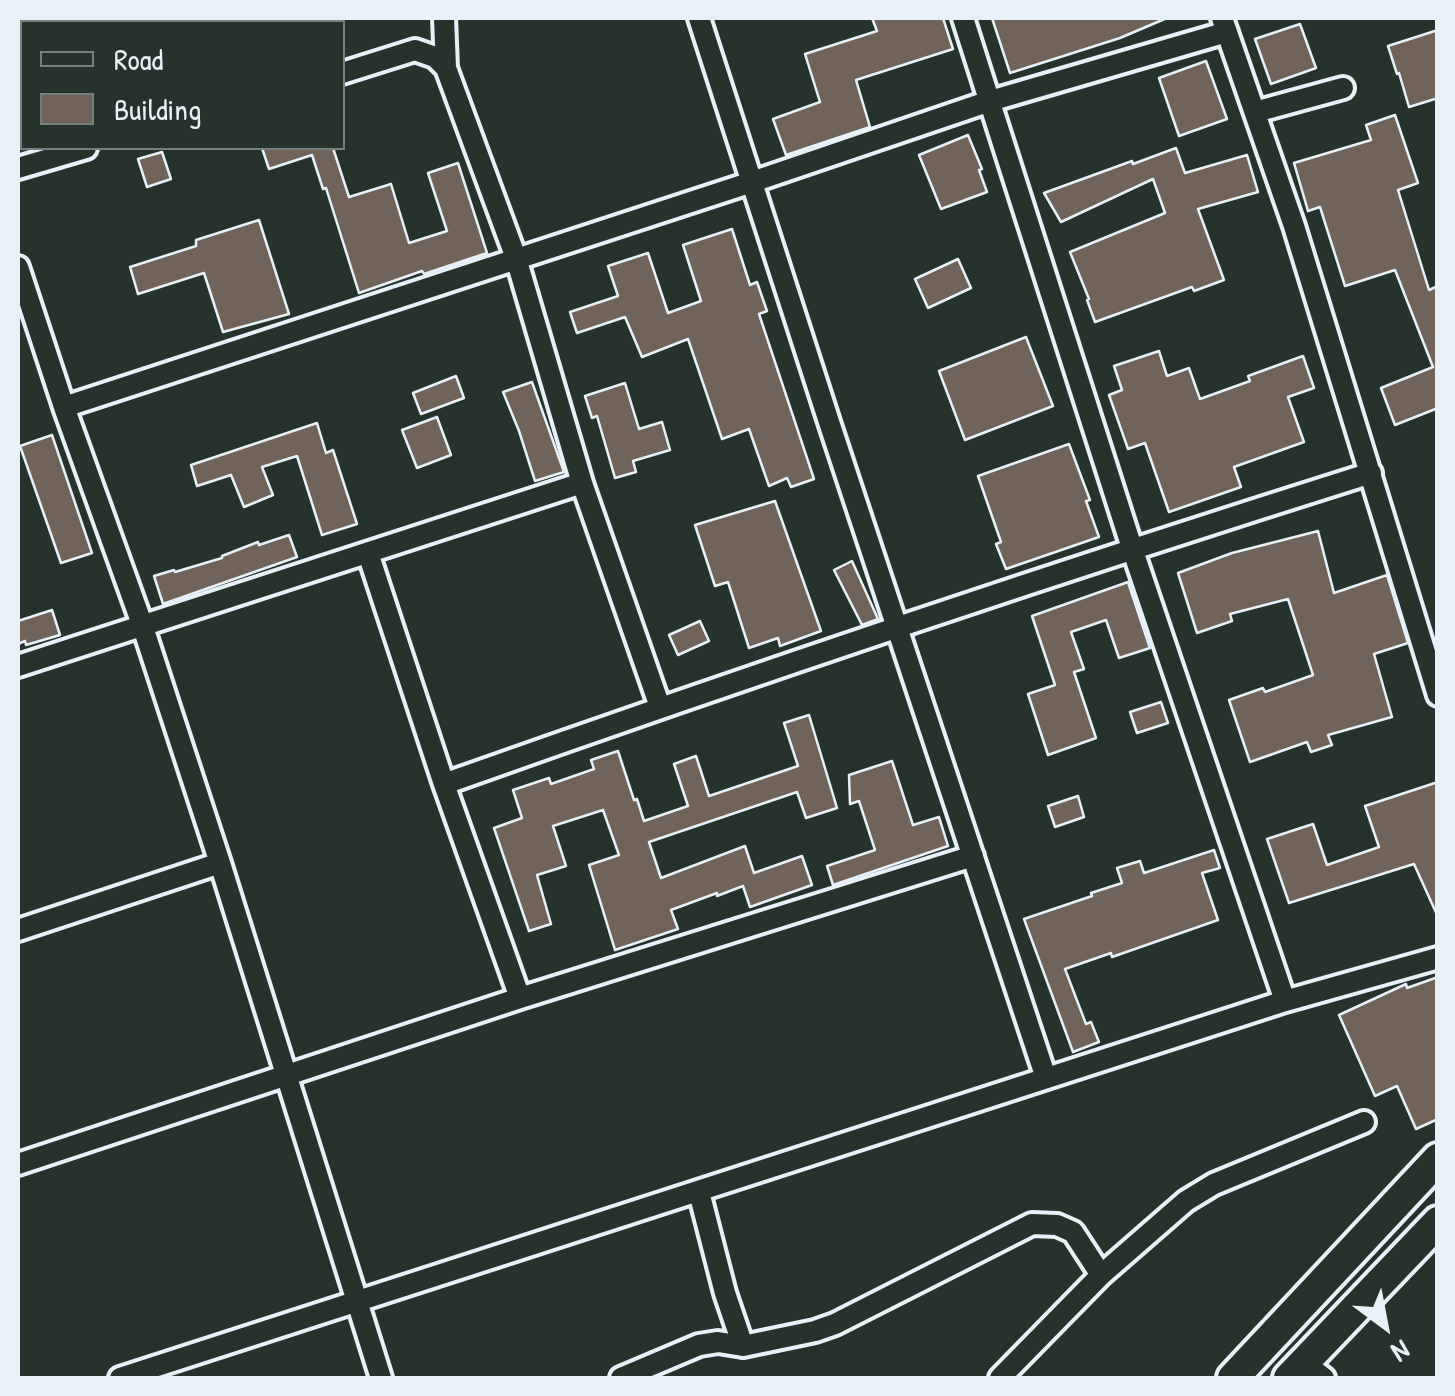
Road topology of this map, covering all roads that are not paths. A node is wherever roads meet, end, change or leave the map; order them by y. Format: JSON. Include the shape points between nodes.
{"nodes":[{"id":1,"x":444,"y":18,"type":"edge"},
{"id":2,"x":699,"y":18,"type":"edge"},
{"id":3,"x":963,"y":18,"type":"edge"},
{"id":4,"x":1225,"y":25,"type":"edge"},
{"id":5,"x":446,"y":68,"type":"junction"},
{"id":6,"x":345,"y":72,"type":"edge"},
{"id":7,"x":1343,"y":88,"type":"dead end"},
{"id":8,"x":990,"y":101,"type":"junction"},
{"id":9,"x":1255,"y":112,"type":"junction"},
{"id":10,"x":79,"y":150,"type":"edge"},
{"id":11,"x":18,"y":168,"type":"edge"},
{"id":12,"x":752,"y":182,"type":"junction"},
{"id":13,"x":516,"y":258,"type":"junction"},
{"id":14,"x":18,"y":268,"type":"edge"},
{"id":15,"x":64,"y":406,"type":"junction"},
{"id":16,"x":1371,"y":473,"type":"junction"},
{"id":17,"x":582,"y":483,"type":"junction"},
{"id":18,"x":1132,"y":548,"type":"junction"},
{"id":19,"x":368,"y":552,"type":"junction"},
{"id":20,"x":142,"y":624,"type":"junction"},
{"id":21,"x":898,"y":628,"type":"junction"},
{"id":22,"x":18,"y":666,"type":"edge"},
{"id":23,"x":1438,"y":696,"type":"edge"},
{"id":24,"x":660,"y":707,"type":"junction"},
{"id":25,"x":444,"y":784,"type":"junction"},
{"id":26,"x":973,"y":856,"type":"junction"},
{"id":27,"x":220,"y":863,"type":"junction"},
{"id":28,"x":18,"y":930,"type":"edge"},
{"id":29,"x":1438,"y":958,"type":"edge"},
{"id":30,"x":520,"y":998,"type":"junction"},
{"id":31,"x":1285,"y":1001,"type":"junction"},
{"id":32,"x":287,"y":1075,"type":"junction"},
{"id":33,"x":1046,"y":1078,"type":"junction"},
{"id":34,"x":1364,"y":1122,"type":"dead end"},
{"id":35,"x":1438,"y":1159,"type":"edge"},
{"id":36,"x":18,"y":1164,"type":"edge"},
{"id":37,"x":699,"y":1192,"type":"junction"},
{"id":38,"x":1438,"y":1222,"type":"edge"},
{"id":39,"x":1101,"y":1275,"type":"junction"},
{"id":40,"x":356,"y":1302,"type":"junction"},
{"id":41,"x":742,"y":1346,"type":"junction"},
{"id":42,"x":1306,"y":1373,"type":"edge"},
{"id":43,"x":120,"y":1378,"type":"edge"},
{"id":44,"x":381,"y":1378,"type":"edge"},
{"id":45,"x":621,"y":1378,"type":"edge"},
{"id":46,"x":1000,"y":1378,"type":"edge"},
{"id":47,"x":1232,"y":1378,"type":"edge"}],
"edges":[{"from":1,"to":5,"type":"street"},
{"from":2,"to":12,"type":"street"},
{"from":3,"to":8,"type":"street"},
{"from":4,"to":8,"type":"street"},
{"from":4,"to":9,"type":"street"},
{"from":5,"to":6,"type":"street","via":[[415,50]]},
{"from":5,"to":13,"type":"street"},
{"from":7,"to":9,"type":"street"},
{"from":8,"to":12,"type":"street"},
{"from":8,"to":18,"type":"street"},
{"from":9,"to":16,"type":"street"},
{"from":10,"to":11,"type":"street"},
{"from":12,"to":13,"type":"street"},
{"from":12,"to":21,"type":"street"},
{"from":13,"to":15,"type":"street"},
{"from":13,"to":17,"type":"street"},
{"from":14,"to":15,"type":"street"},
{"from":15,"to":20,"type":"street"},
{"from":16,"to":18,"type":"street"},
{"from":16,"to":23,"type":"street"},
{"from":17,"to":19,"type":"street"},
{"from":17,"to":24,"type":"street"},
{"from":18,"to":21,"type":"street"},
{"from":18,"to":31,"type":"street"},
{"from":19,"to":20,"type":"street"},
{"from":19,"to":25,"type":"street"},
{"from":20,"to":22,"type":"street"},
{"from":20,"to":27,"type":"street"},
{"from":21,"to":24,"type":"street"},
{"from":21,"to":26,"type":"street"},
{"from":24,"to":25,"type":"street"},
{"from":25,"to":30,"type":"street"},
{"from":26,"to":30,"type":"street"},
{"from":26,"to":33,"type":"street"},
{"from":27,"to":28,"type":"street"},
{"from":27,"to":32,"type":"street"},
{"from":29,"to":31,"type":"street"},
{"from":30,"to":32,"type":"street"},
{"from":31,"to":33,"type":"street"},
{"from":32,"to":36,"type":"street"},
{"from":32,"to":40,"type":"street"},
{"from":33,"to":37,"type":"street"},
{"from":34,"to":39,"type":"street","via":[[1214,1184]]},
{"from":35,"to":47,"type":"main road"},
{"from":37,"to":40,"type":"street"},
{"from":37,"to":41,"type":"street"},
{"from":38,"to":42,"type":"main road"},
{"from":39,"to":41,"type":"street","via":[[1073,1232],[1032,1224],[835,1324]]},
{"from":39,"to":46,"type":"street"},
{"from":40,"to":43,"type":"street"},
{"from":40,"to":44,"type":"street"},
{"from":41,"to":45,"type":"street","via":[[698,1345]]}]}
